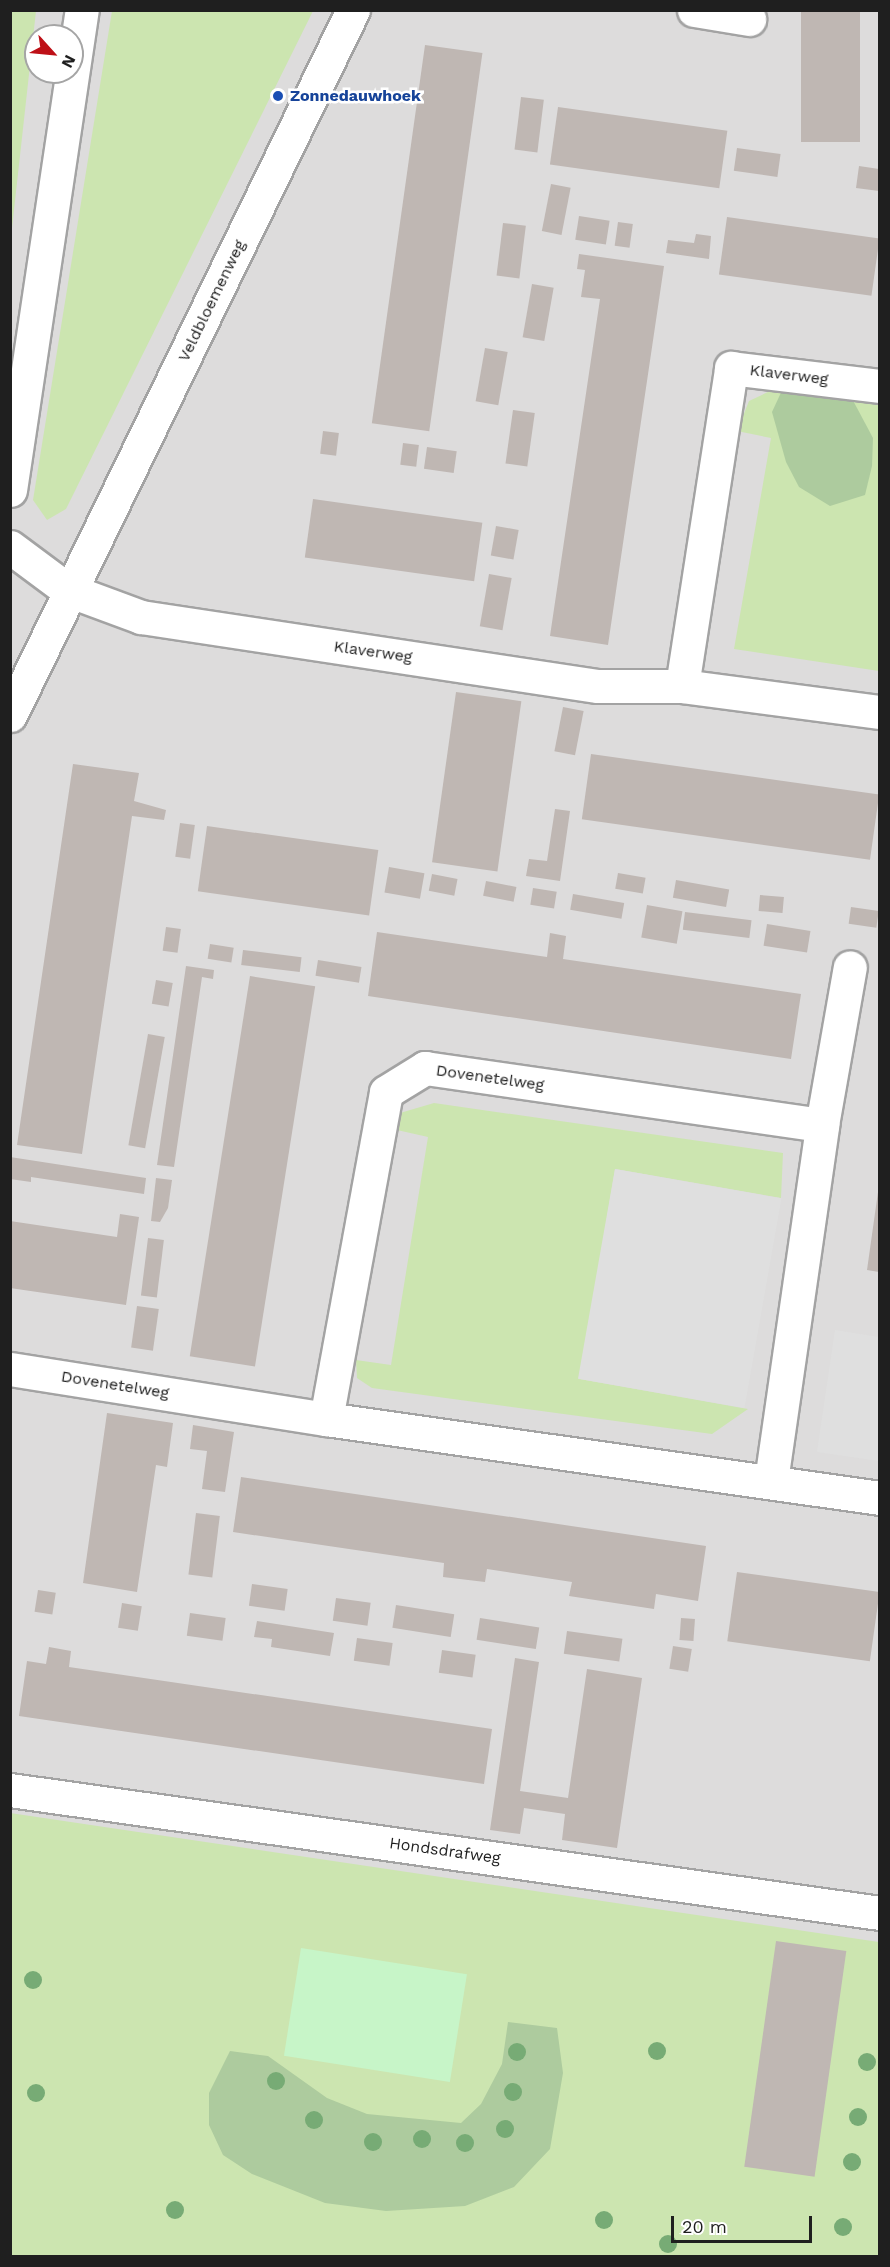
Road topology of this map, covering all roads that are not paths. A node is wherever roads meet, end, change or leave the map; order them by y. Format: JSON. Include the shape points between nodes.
{"nodes":[{"id":1,"x":82,"y":10,"type":"edge"},
{"id":2,"x":353,"y":10,"type":"edge"},
{"id":3,"x":694,"y":10,"type":"edge"},
{"id":4,"x":749,"y":19,"type":"dead end"},
{"id":5,"x":879,"y":386,"type":"edge"},
{"id":6,"x":10,"y":490,"type":"edge"},
{"id":7,"x":10,"y":547,"type":"edge"},
{"id":8,"x":68,"y":590,"type":"junction"},
{"id":9,"x":682,"y":686,"type":"junction"},
{"id":10,"x":879,"y":712,"type":"edge"},
{"id":11,"x":10,"y":715,"type":"edge"},
{"id":12,"x":850,"y":968,"type":"dead end"},
{"id":13,"x":822,"y":1125,"type":"junction"},
{"id":14,"x":10,"y":1369,"type":"edge"},
{"id":15,"x":326,"y":1419,"type":"junction"},
{"id":16,"x":771,"y":1481,"type":"junction"},
{"id":17,"x":879,"y":1498,"type":"edge"},
{"id":18,"x":10,"y":1790,"type":"edge"},
{"id":19,"x":879,"y":1913,"type":"edge"}],
"edges":[{"from":1,"to":6,"type":"street"},
{"from":2,"to":8,"type":"street","name":"Veldbloemenweg"},
{"from":3,"to":4,"type":"street"},
{"from":5,"to":9,"type":"street","name":"Klaverweg","via":[[731,368]]},
{"from":7,"to":8,"type":"street"},
{"from":8,"to":9,"type":"street","name":"Klaverweg","via":[[141,616],[598,686]]},
{"from":8,"to":11,"type":"street","name":"Veldbloemenweg"},
{"from":9,"to":10,"type":"street","name":"Klaverweg"},
{"from":12,"to":13,"type":"street"},
{"from":13,"to":15,"type":"street","name":"Dovenetelweg","via":[[425,1068],[386,1092]]},
{"from":13,"to":16,"type":"street"},
{"from":14,"to":15,"type":"street","name":"Dovenetelweg"},
{"from":15,"to":16,"type":"street","name":"Dovenetelweg"},
{"from":16,"to":17,"type":"street","name":"Dovenetelweg"},
{"from":18,"to":19,"type":"street","name":"Hondsdrafweg"}]}
